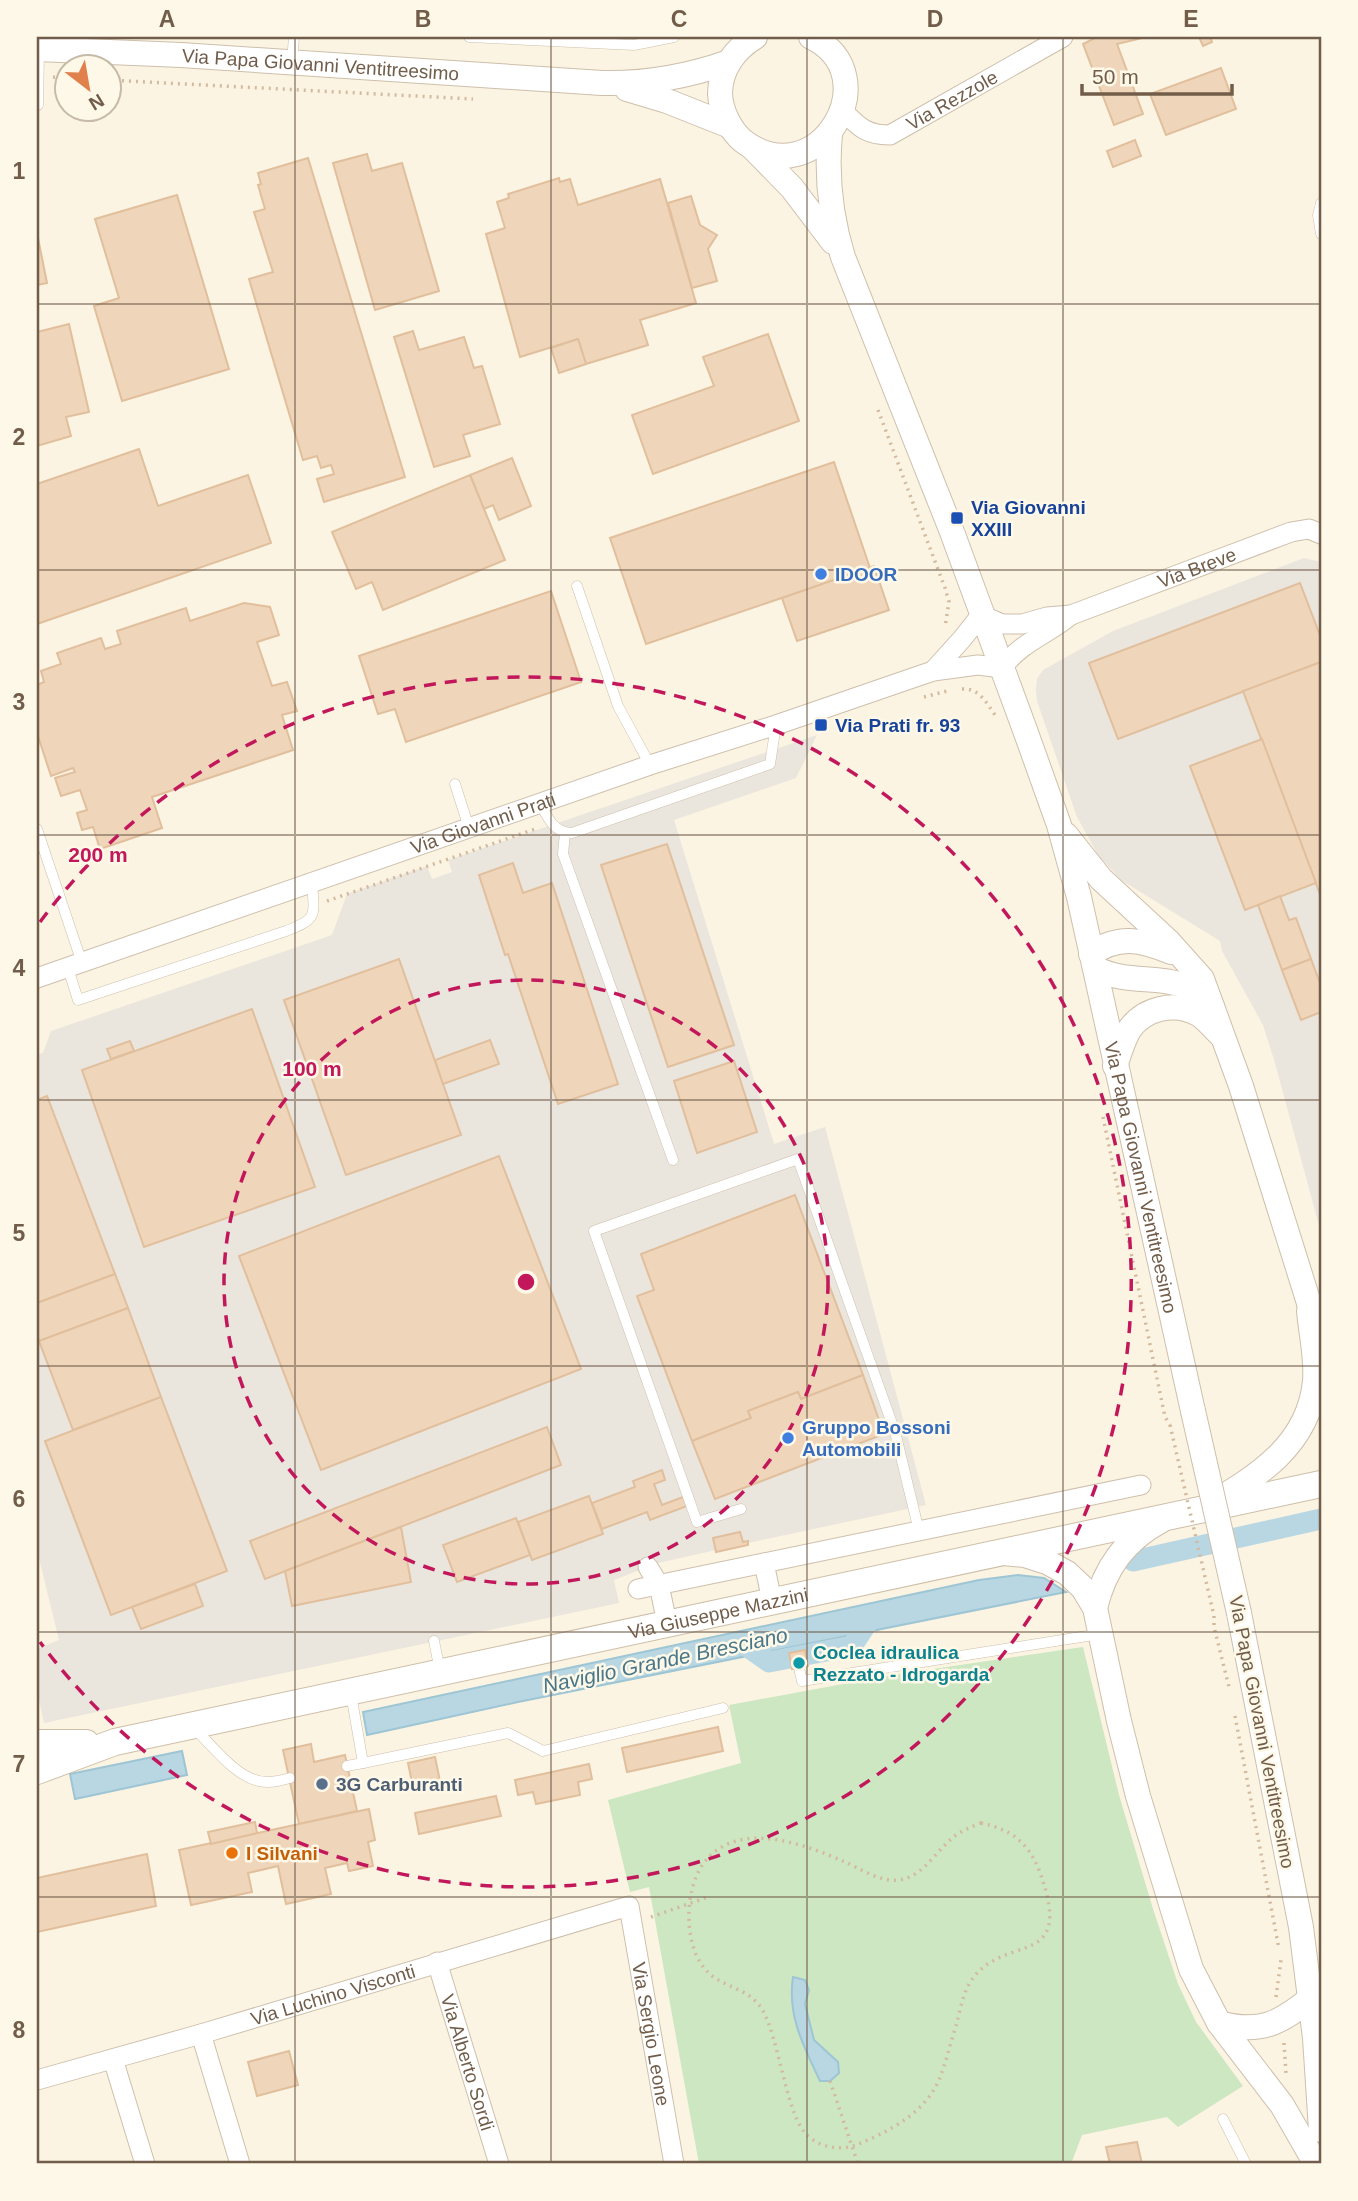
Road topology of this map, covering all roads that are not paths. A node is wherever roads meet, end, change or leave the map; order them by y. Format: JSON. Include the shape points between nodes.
{"nodes":[{"id":1,"x":294,"y":37,"type":"edge"},
{"id":2,"x":469,"y":37,"type":"edge"},
{"id":3,"x":674,"y":37,"type":"edge"},
{"id":4,"x":755,"y":37,"type":"edge"},
{"id":5,"x":811,"y":37,"type":"edge"},
{"id":6,"x":839,"y":37,"type":"edge"},
{"id":7,"x":1063,"y":37,"type":"edge"},
{"id":8,"x":38,"y":49,"type":"edge"},
{"id":9,"x":729,"y":62,"type":"junction"},
{"id":10,"x":838,"y":62,"type":"junction"},
{"id":11,"x":292,"y":63,"type":"junction"},
{"id":12,"x":602,"y":83,"type":"junction"},
{"id":13,"x":38,"y":105,"type":"edge"},
{"id":14,"x":843,"y":111,"type":"junction"},
{"id":15,"x":730,"y":126,"type":"junction"},
{"id":16,"x":830,"y":134,"type":"junction"},
{"id":17,"x":752,"y":147,"type":"junction"},
{"id":18,"x":1321,"y":202,"type":"edge"},
{"id":19,"x":1321,"y":234,"type":"edge"},
{"id":20,"x":843,"y":257,"type":"junction"},
{"id":21,"x":1321,"y":534,"type":"edge"},
{"id":22,"x":577,"y":586,"type":"dead end"},
{"id":23,"x":981,"y":615,"type":"junction"},
{"id":24,"x":1071,"y":615,"type":"junction"},
{"id":25,"x":1002,"y":668,"type":"junction"},
{"id":26,"x":933,"y":671,"type":"junction"},
{"id":27,"x":776,"y":725,"type":"junction"},
{"id":28,"x":650,"y":765,"type":"junction"},
{"id":29,"x":455,"y":784,"type":"dead end"},
{"id":30,"x":540,"y":803,"type":"junction"},
{"id":31,"x":1059,"y":825,"type":"junction"},
{"id":32,"x":469,"y":828,"type":"junction"},
{"id":33,"x":37,"y":829,"type":"edge"},
{"id":34,"x":565,"y":833,"type":"junction"},
{"id":35,"x":312,"y":883,"type":"junction"},
{"id":36,"x":1182,"y":957,"type":"junction"},
{"id":37,"x":1093,"y":961,"type":"junction"},
{"id":38,"x":75,"y":965,"type":"junction"},
{"id":39,"x":37,"y":978,"type":"edge"},
{"id":40,"x":1216,"y":1012,"type":"junction"},
{"id":41,"x":1226,"y":1041,"type":"junction"},
{"id":42,"x":1115,"y":1067,"type":"junction"},
{"id":43,"x":673,"y":1160,"type":"dead end"},
{"id":44,"x":1309,"y":1303,"type":"junction"},
{"id":45,"x":1321,"y":1330,"type":"edge"},
{"id":46,"x":1321,"y":1484,"type":"edge"},
{"id":47,"x":1142,"y":1485,"type":"dead end"},
{"id":48,"x":741,"y":1509,"type":"dead end"},
{"id":49,"x":1199,"y":1510,"type":"junction"},
{"id":50,"x":1168,"y":1517,"type":"junction"},
{"id":51,"x":919,"y":1531,"type":"junction"},
{"id":52,"x":1001,"y":1553,"type":"junction"},
{"id":53,"x":764,"y":1563,"type":"junction"},
{"id":54,"x":648,"y":1567,"type":"dead end"},
{"id":55,"x":659,"y":1585,"type":"junction"},
{"id":56,"x":638,"y":1589,"type":"dead end"},
{"id":57,"x":772,"y":1601,"type":"junction"},
{"id":58,"x":1095,"y":1608,"type":"junction"},
{"id":59,"x":667,"y":1623,"type":"junction"},
{"id":60,"x":1101,"y":1634,"type":"junction"},
{"id":61,"x":434,"y":1642,"type":"dead end"},
{"id":62,"x":799,"y":1668,"type":"dead end"},
{"id":63,"x":440,"y":1671,"type":"junction"},
{"id":64,"x":350,"y":1690,"type":"junction"},
{"id":65,"x":723,"y":1708,"type":"dead end"},
{"id":66,"x":191,"y":1725,"type":"junction"},
{"id":67,"x":115,"y":1742,"type":"junction"},
{"id":68,"x":37,"y":1743,"type":"edge"},
{"id":69,"x":363,"y":1763,"type":"junction"},
{"id":70,"x":347,"y":1766,"type":"dead end"},
{"id":71,"x":37,"y":1772,"type":"edge"},
{"id":72,"x":290,"y":1778,"type":"dead end"},
{"id":73,"x":630,"y":1914,"type":"joint"},
{"id":74,"x":437,"y":1962,"type":"junction"},
{"id":75,"x":1311,"y":1998,"type":"junction"},
{"id":76,"x":1219,"y":2023,"type":"junction"},
{"id":77,"x":201,"y":2034,"type":"junction"},
{"id":78,"x":113,"y":2059,"type":"junction"},
{"id":79,"x":37,"y":2080,"type":"edge"},
{"id":80,"x":1223,"y":2119,"type":"dead end"},
{"id":81,"x":1321,"y":2130,"type":"edge"},
{"id":82,"x":145,"y":2164,"type":"edge"},
{"id":83,"x":240,"y":2164,"type":"edge"},
{"id":84,"x":499,"y":2164,"type":"edge"},
{"id":85,"x":674,"y":2164,"type":"edge"},
{"id":86,"x":1246,"y":2164,"type":"edge"},
{"id":87,"x":1316,"y":2164,"type":"edge"}],
"edges":[{"from":1,"to":11,"type":"lane"},
{"from":2,"to":3,"type":"lane","via":[[634,45]]},
{"from":4,"to":9,"type":"street"},
{"from":5,"to":10,"type":"street"},
{"from":6,"to":10,"type":"street"},
{"from":7,"to":14,"type":"street","name":"Via Rezzole","via":[[890,135],[873,135]]},
{"from":8,"to":11,"type":"street","name":"Via Papa Giovanni Ventitreesimo"},
{"from":8,"to":13,"type":"lane"},
{"from":9,"to":12,"type":"street","name":"Via Papa Giovanni Ventitreesimo","via":[[667,80]]},
{"from":9,"to":15,"type":"street","via":[[720,94]]},
{"from":10,"to":14,"type":"street","via":[[846,94]]},
{"from":11,"to":12,"type":"street","name":"Via Papa Giovanni Ventitreesimo"},
{"from":12,"to":15,"type":"street","name":"Via Papa Giovanni Ventitreesimo","via":[[667,101]]},
{"from":14,"to":16,"type":"street"},
{"from":15,"to":17,"type":"street","name":"Via Papa Giovanni Ventitreesimo"},
{"from":16,"to":17,"type":"street","via":[[802,152],[777,154]]},
{"from":16,"to":20,"type":"street","name":"Via Papa Giovanni Ventitreesimo","via":[[828,196]]},
{"from":17,"to":20,"type":"street","name":"Via Papa Giovanni Ventitreesimo","via":[[792,188]]},
{"from":18,"to":19,"type":"lane"},
{"from":20,"to":23,"type":"street","name":"Via Papa Giovanni Ventitreesimo"},
{"from":21,"to":24,"type":"street","name":"Via Breve","via":[[1309,529],[1291,532]]},
{"from":22,"to":28,"type":"lane","via":[[618,706]]},
{"from":23,"to":24,"type":"street","via":[[1002,624],[1022,624]]},
{"from":23,"to":25,"type":"street","name":"Via Papa Giovanni Ventitreesimo"},
{"from":23,"to":26,"type":"street"},
{"from":24,"to":25,"type":"street","via":[[1013,653]]},
{"from":25,"to":26,"type":"street","name":"Via Giovanni Prati","via":[[978,665]]},
{"from":25,"to":31,"type":"street","name":"Via Papa Giovanni Ventitreesimo"},
{"from":26,"to":27,"type":"street","name":"Via Giovanni Prati"},
{"from":27,"to":28,"type":"street","name":"Via Giovanni Prati"},
{"from":27,"to":34,"type":"lane","via":[[770,764]]},
{"from":28,"to":30,"type":"street","name":"Via Giovanni Prati"},
{"from":29,"to":32,"type":"lane"},
{"from":30,"to":32,"type":"street","name":"Via Giovanni Prati"},
{"from":30,"to":34,"type":"lane","via":[[551,824]]},
{"from":31,"to":36,"type":"street","via":[[1101,879]]},
{"from":31,"to":37,"type":"street","name":"Via Papa Giovanni Ventitreesimo"},
{"from":32,"to":35,"type":"street","name":"Via Giovanni Prati"},
{"from":33,"to":38,"type":"lane"},
{"from":34,"to":43,"type":"lane","via":[[563,854]]},
{"from":35,"to":38,"type":"street","name":"Via Giovanni Prati"},
{"from":35,"to":38,"type":"lane","via":[[314,911],[310,920],[286,931],[78,1000]]},
{"from":36,"to":37,"type":"street","via":[[1132,940],[1110,943]]},
{"from":36,"to":40,"type":"street","via":[[1202,979]]},
{"from":37,"to":40,"type":"street","via":[[1119,978],[1167,979],[1181,984]]},
{"from":37,"to":42,"type":"street","name":"Via Papa Giovanni Ventitreesimo"},
{"from":38,"to":39,"type":"street","name":"Via Giovanni Prati"},
{"from":40,"to":41,"type":"street"},
{"from":41,"to":42,"type":"street","via":[[1188,1009],[1162,1008],[1130,1029]]},
{"from":41,"to":44,"type":"street"},
{"from":42,"to":75,"type":"street","name":"Via Papa Giovanni Ventitreesimo","bridge":true,"via":[[1239,1613]]},
{"from":44,"to":45,"type":"street"},
{"from":44,"to":49,"type":"street","via":[[1315,1381],[1304,1423],[1273,1462]]},
{"from":46,"to":49,"type":"main road","name":"Via Giuseppe Mazzini"},
{"from":47,"to":51,"type":"street"},
{"from":48,"to":51,"type":"lane","via":[[697,1522],[594,1231],[798,1159],[895,1432],[897,1463]]},
{"from":49,"to":50,"type":"main road","name":"Via Giuseppe Mazzini"},
{"from":50,"to":52,"type":"main road","name":"Via Giuseppe Mazzini"},
{"from":50,"to":58,"type":"street","via":[[1127,1544],[1106,1573]]},
{"from":51,"to":53,"type":"street"},
{"from":52,"to":57,"type":"main road","name":"Via Giuseppe Mazzini"},
{"from":52,"to":58,"type":"street","via":[[1025,1555],[1067,1573]]},
{"from":53,"to":55,"type":"street"},
{"from":53,"to":57,"type":"street"},
{"from":54,"to":55,"type":"street"},
{"from":55,"to":56,"type":"street"},
{"from":55,"to":59,"type":"street"},
{"from":57,"to":59,"type":"main road","name":"Via Giuseppe Mazzini"},
{"from":58,"to":60,"type":"street"},
{"from":59,"to":63,"type":"main road","name":"Via Giuseppe Mazzini"},
{"from":60,"to":62,"type":"lane","via":[[802,1681]]},
{"from":60,"to":76,"type":"street","via":[[1156,1862],[1191,1969]]},
{"from":61,"to":63,"type":"lane"},
{"from":63,"to":64,"type":"main road","name":"Via Giuseppe Mazzini"},
{"from":64,"to":66,"type":"main road","name":"Via Giuseppe Mazzini"},
{"from":64,"to":69,"type":"lane"},
{"from":65,"to":69,"type":"lane","via":[[543,1751],[508,1733]]},
{"from":66,"to":67,"type":"main road","name":"Via Giuseppe Mazzini"},
{"from":66,"to":72,"type":"lane","via":[[249,1777],[270,1782]]},
{"from":67,"to":68,"type":"main road","name":"Via Giuseppe Mazzini"},
{"from":67,"to":71,"type":"main road","name":"Via Giuseppe Mazzini"},
{"from":69,"to":70,"type":"lane"},
{"from":73,"to":74,"type":"street","name":"Via Luchino Visconti"},
{"from":73,"to":85,"type":"street","name":"Via Sergio Leone"},
{"from":74,"to":77,"type":"street","name":"Via Luchino Visconti"},
{"from":74,"to":84,"type":"street","name":"Via Alberto Sordi"},
{"from":75,"to":76,"type":"street","via":[[1280,2021],[1261,2027]]},
{"from":75,"to":81,"type":"street","name":"Via Papa Giovanni Ventitreesimo"},
{"from":76,"to":87,"type":"street","via":[[1279,2102]]},
{"from":77,"to":78,"type":"street","name":"Via Luchino Visconti"},
{"from":77,"to":83,"type":"street"},
{"from":78,"to":79,"type":"street","name":"Via Luchino Visconti"},
{"from":78,"to":82,"type":"street"},
{"from":80,"to":86,"type":"lane"}]}
